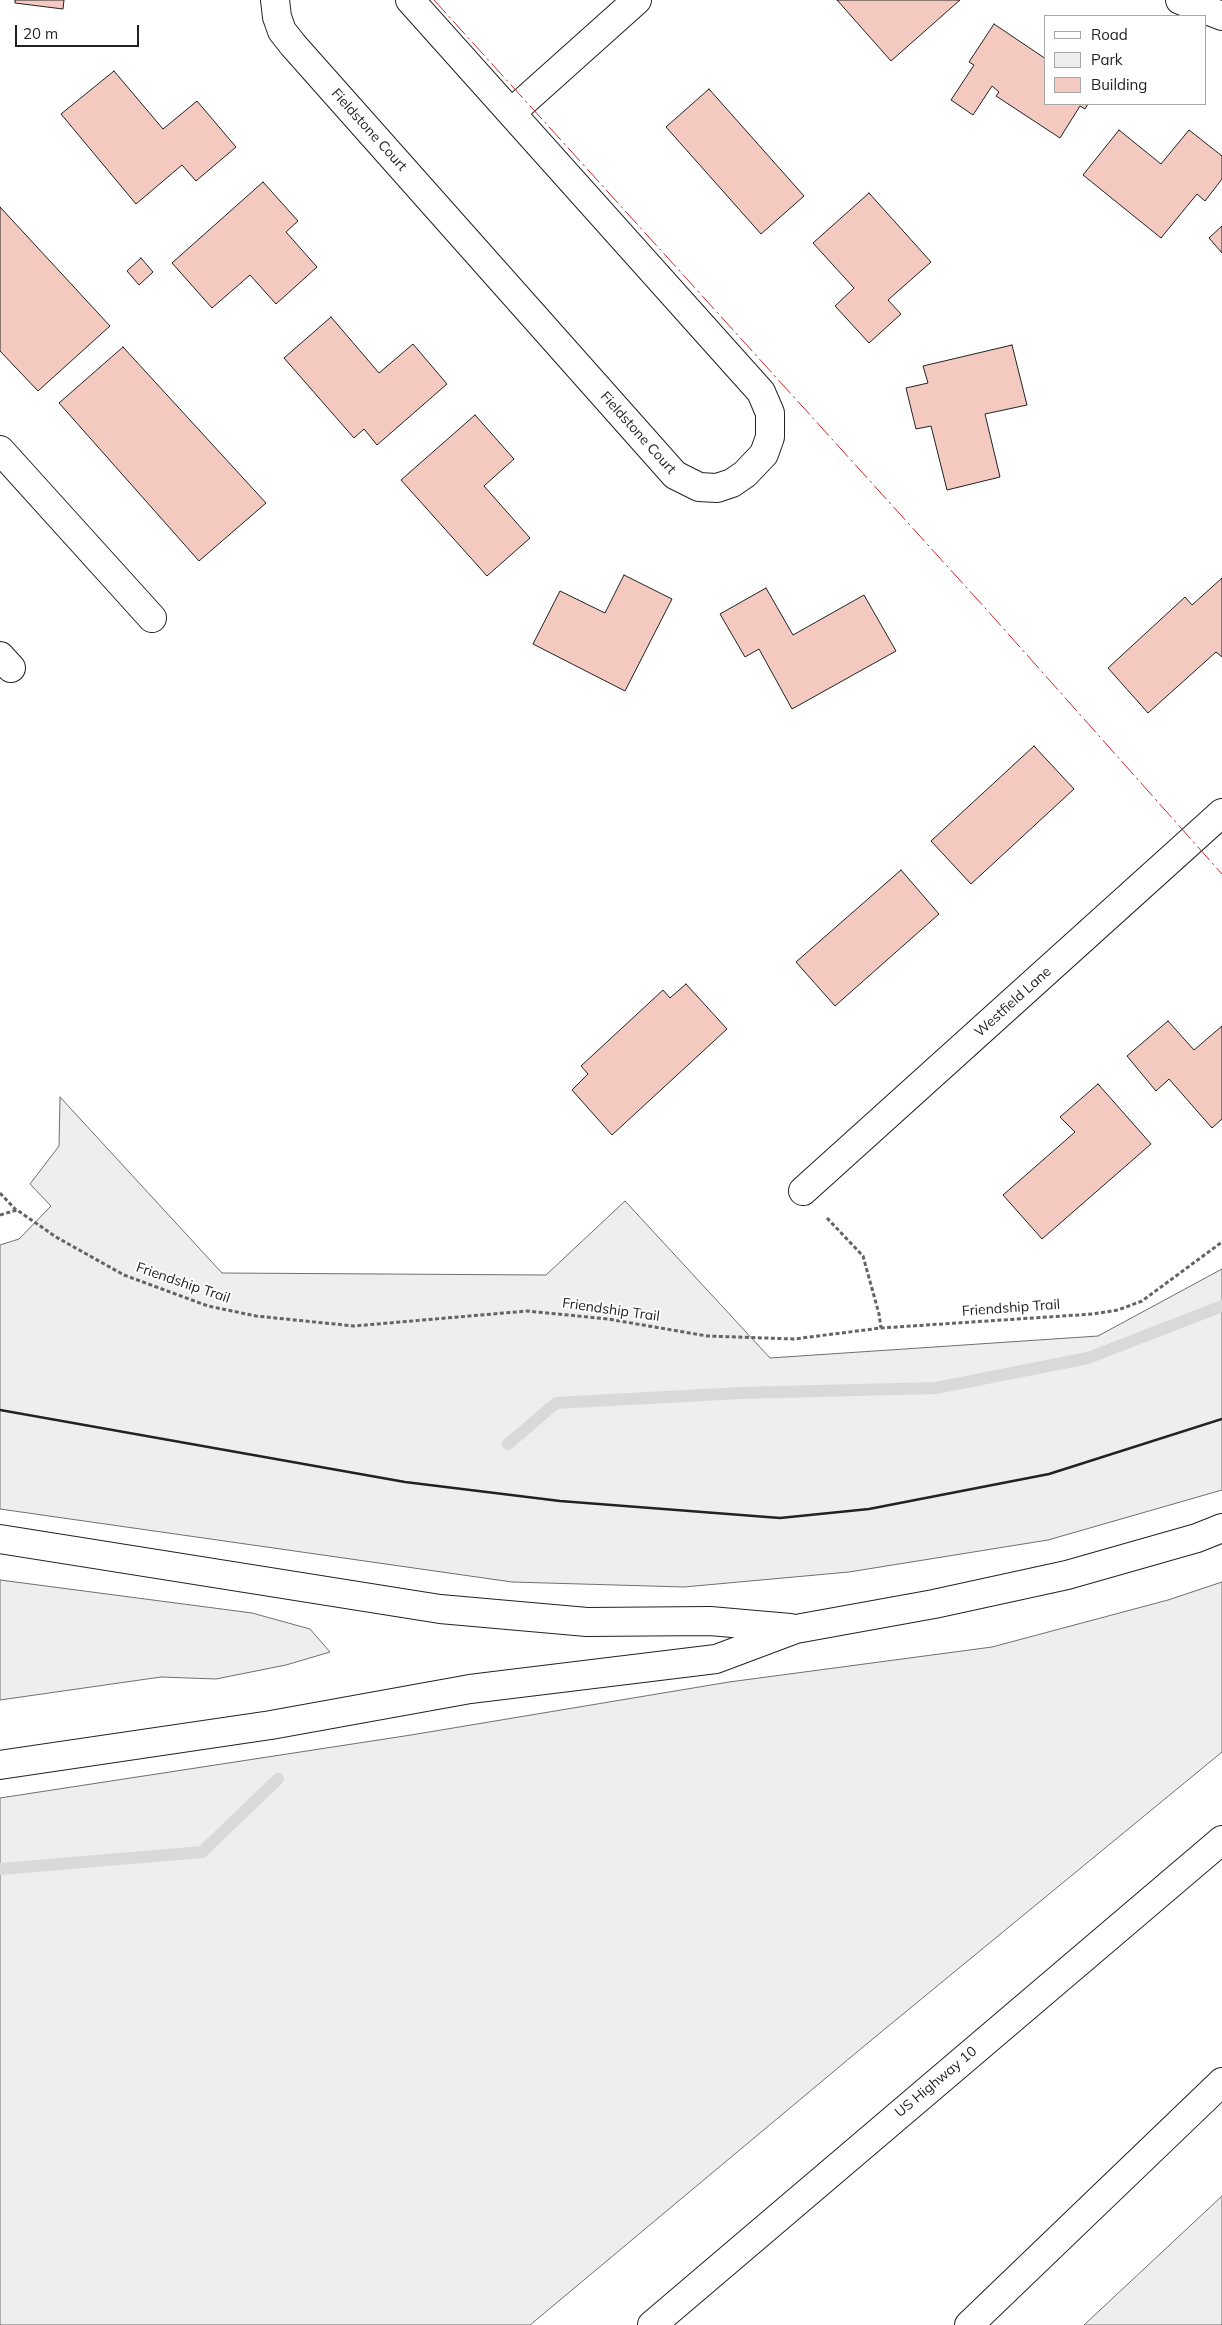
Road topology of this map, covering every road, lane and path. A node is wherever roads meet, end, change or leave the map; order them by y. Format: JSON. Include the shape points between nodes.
{"nodes":[{"id":1,"x":275,"y":0,"type":"edge"},
{"id":2,"x":410,"y":0,"type":"edge"},
{"id":3,"x":637,"y":0,"type":"edge"},
{"id":4,"x":1180,"y":0,"type":"edge"},
{"id":5,"x":1222,"y":16,"type":"edge"},
{"id":6,"x":512,"y":112,"type":"junction"},
{"id":7,"x":0,"y":450,"type":"edge"},
{"id":8,"x":152,"y":618,"type":"dead end"},
{"id":9,"x":1222,"y":813,"type":"edge"},
{"id":10,"x":803,"y":1192,"type":"joint"},
{"id":11,"x":0,"y":1193,"type":"edge"},
{"id":12,"x":17,"y":1210,"type":"junction"},
{"id":13,"x":0,"y":1215,"type":"edge"},
{"id":14,"x":1222,"y":1242,"type":"edge"},
{"id":15,"x":881,"y":1328,"type":"junction"},
{"id":16,"x":1222,"y":1528,"type":"edge"},
{"id":17,"x":0,"y":1539,"type":"edge"},
{"id":18,"x":796,"y":1629,"type":"junction"},
{"id":19,"x":0,"y":1765,"type":"edge"},
{"id":20,"x":1222,"y":1840,"type":"edge"},
{"id":21,"x":1222,"y":2082,"type":"edge"},
{"id":22,"x":652,"y":2325,"type":"edge"},
{"id":23,"x":969,"y":2325,"type":"edge"}],
"edges":[{"from":1,"to":6,"type":"main road","name":"Fieldstone Court","via":[[282,31],[293,45],[676,475],[699,487],[717,488],[732,483],[764,454],[770,437],[770,413],[761,392]]},
{"from":2,"to":6,"type":"main road","name":"Fieldstone Court"},
{"from":3,"to":6,"type":"main road"},
{"from":4,"to":5,"type":"main road"},
{"from":7,"to":8,"type":"main road"},
{"from":9,"to":10,"type":"main road","name":"Westfield Lane"},
{"from":10,"to":15,"type":"path","via":[[863,1256]]},
{"from":11,"to":12,"type":"path","name":"Friendship Trail"},
{"from":12,"to":13,"type":"path"},
{"from":12,"to":15,"type":"path","name":"Friendship Trail","via":[[56,1237],[124,1275],[208,1306],[256,1316],[354,1326],[527,1311],[608,1319],[707,1336],[794,1339]]},
{"from":14,"to":15,"type":"path","name":"Friendship Trail","via":[[1142,1301],[1118,1310]]},
{"from":16,"to":18,"type":"main road","via":[[1198,1538],[1067,1575]]},
{"from":17,"to":18,"type":"main road","via":[[440,1609],[587,1622],[710,1621]]},
{"from":18,"to":19,"type":"main road","via":[[716,1659],[470,1689],[271,1725]]},
{"from":20,"to":22,"type":"main road","name":"US Highway 10"},
{"from":21,"to":23,"type":"main road"}]}
